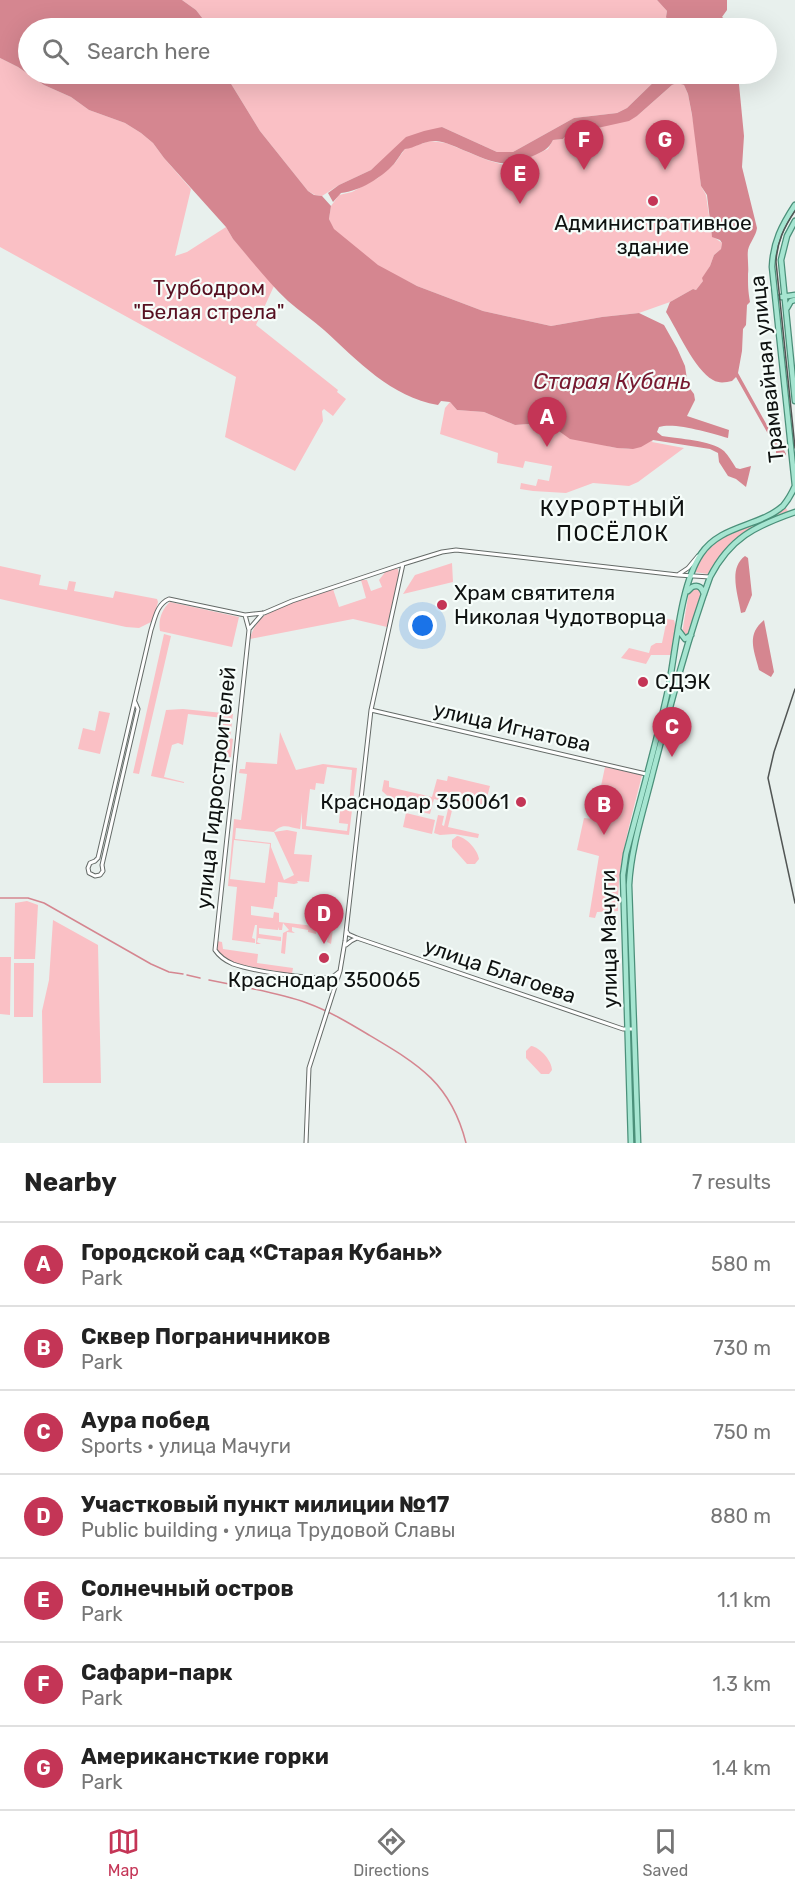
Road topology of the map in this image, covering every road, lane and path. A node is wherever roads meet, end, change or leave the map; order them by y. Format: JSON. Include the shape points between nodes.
{"nodes":[{"id":1,"x":795,"y":205,"type":"edge"},
{"id":2,"x":795,"y":221,"type":"edge"},
{"id":3,"x":783,"y":285,"type":"junction"},
{"id":4,"x":795,"y":295,"type":"edge"},
{"id":5,"x":784,"y":297,"type":"junction"},
{"id":6,"x":776,"y":298,"type":"junction"},
{"id":7,"x":795,"y":300,"type":"edge"},
{"id":8,"x":786,"y":314,"type":"junction"},
{"id":9,"x":795,"y":401,"type":"edge"},
{"id":10,"x":795,"y":486,"type":"edge"},
{"id":11,"x":795,"y":494,"type":"edge"},
{"id":12,"x":789,"y":498,"type":"junction"},
{"id":13,"x":783,"y":505,"type":"junction"},
{"id":14,"x":795,"y":512,"type":"edge"},
{"id":15,"x":788,"y":514,"type":"junction"},
{"id":16,"x":701,"y":553,"type":"junction"},
{"id":17,"x":403,"y":564,"type":"junction"},
{"id":18,"x":678,"y":575,"type":"junction"},
{"id":19,"x":690,"y":576,"type":"junction"},
{"id":20,"x":710,"y":577,"type":"junction"},
{"id":21,"x":687,"y":585,"type":"junction"},
{"id":22,"x":704,"y":594,"type":"junction"},
{"id":23,"x":684,"y":602,"type":"junction"},
{"id":24,"x":264,"y":613,"type":"junction"},
{"id":25,"x":245,"y":615,"type":"junction"},
{"id":26,"x":694,"y":628,"type":"junction"},
{"id":27,"x":249,"y":630,"type":"junction"},
{"id":28,"x":679,"y":631,"type":"junction"},
{"id":29,"x":134,"y":700,"type":"junction"},
{"id":30,"x":371,"y":710,"type":"junction"},
{"id":31,"x":131,"y":715,"type":"junction"},
{"id":32,"x":137,"y":716,"type":"junction"},
{"id":33,"x":646,"y":774,"type":"junction"},
{"id":34,"x":110,"y":803,"type":"junction"},
{"id":35,"x":116,"y":805,"type":"junction"},
{"id":36,"x":95,"y":861,"type":"junction"},
{"id":37,"x":102,"y":865,"type":"junction"},
{"id":38,"x":347,"y":927,"type":"junction"},
{"id":39,"x":357,"y":938,"type":"junction"},
{"id":40,"x":344,"y":951,"type":"junction"},
{"id":41,"x":340,"y":970,"type":"junction"},
{"id":42,"x":627,"y":1029,"type":"junction"},
{"id":43,"x":634,"y":1029,"type":"junction"},
{"id":44,"x":636,"y":1100,"type":"junction"},
{"id":45,"x":630,"y":1101,"type":"junction"},
{"id":46,"x":306,"y":1143,"type":"edge"},
{"id":47,"x":631,"y":1143,"type":"edge"},
{"id":48,"x":638,"y":1143,"type":"edge"}],
"edges":[{"from":1,"to":6,"type":"main road","name":"Трамвайная улица","via":[[773,249]]},
{"from":2,"to":3,"type":"main road","name":"Трамвайная улица","via":[[782,250]]},
{"from":3,"to":4,"type":"main road"},
{"from":3,"to":5,"type":"main road","name":"Трамвайная улица"},
{"from":4,"to":5,"type":"main road"},
{"from":5,"to":6,"type":"main road"},
{"from":5,"to":8,"type":"main road","name":"Трамвайная улица"},
{"from":6,"to":10,"type":"main road","name":"Трамвайная улица"},
{"from":7,"to":8,"type":"main road","via":[[789,303]]},
{"from":8,"to":9,"type":"main road","name":"Трамвайная улица"},
{"from":10,"to":12,"type":"main road","name":"улица Мачуги"},
{"from":11,"to":12,"type":"main road"},
{"from":12,"to":13,"type":"main road","name":"улица Мачуги"},
{"from":13,"to":15,"type":"main road","via":[[789,508]]},
{"from":13,"to":16,"type":"main road","name":"улица Мачуги","via":[[717,538]]},
{"from":14,"to":15,"type":"main road","name":"улица Мачуги"},
{"from":15,"to":20,"type":"main road","name":"улица Мачуги","via":[[739,539]]},
{"from":16,"to":18,"type":"street"},
{"from":16,"to":19,"type":"main road","name":"улица Мачуги"},
{"from":17,"to":18,"type":"street","via":[[456,550]]},
{"from":17,"to":24,"type":"street"},
{"from":17,"to":30,"type":"street"},
{"from":18,"to":19,"type":"street"},
{"from":18,"to":21,"type":"street"},
{"from":19,"to":20,"type":"street"},
{"from":19,"to":21,"type":"main road","name":"улица Мачуги"},
{"from":20,"to":22,"type":"main road","name":"улица Мачуги"},
{"from":21,"to":23,"type":"main road","name":"улица Мачуги"},
{"from":22,"to":23,"type":"main road","via":[[701,587],[694,585]]},
{"from":22,"to":26,"type":"main road","name":"улица Мачуги"},
{"from":23,"to":28,"type":"main road","name":"улица Мачуги"},
{"from":24,"to":25,"type":"street"},
{"from":24,"to":27,"type":"street"},
{"from":25,"to":27,"type":"street","name":"улица Гидростроителей"},
{"from":25,"to":29,"type":"street","via":[[169,599],[162,603],[151,630]]},
{"from":26,"to":28,"type":"main road","via":[[687,639]]},
{"from":26,"to":43,"type":"main road","name":"улица Мачуги","via":[[630,872]]},
{"from":27,"to":41,"type":"street","name":"улица Гидростроителей","via":[[215,950],[231,963],[266,971],[324,977],[335,976]]},
{"from":28,"to":33,"type":"main road","name":"улица Мачуги"},
{"from":29,"to":31,"type":"street"},
{"from":29,"to":32,"type":"street"},
{"from":30,"to":33,"type":"street","name":"улица Игнатова"},
{"from":30,"to":38,"type":"street"},
{"from":31,"to":32,"type":"street"},
{"from":31,"to":34,"type":"street"},
{"from":32,"to":35,"type":"street"},
{"from":33,"to":42,"type":"main road","name":"улица Мачуги","via":[[623,875]]},
{"from":34,"to":35,"type":"street"},
{"from":34,"to":36,"type":"street"},
{"from":35,"to":37,"type":"street"},
{"from":36,"to":37,"type":"street"},
{"from":36,"to":37,"type":"street","via":[[88,867],[92,876],[101,874]]},
{"from":38,"to":39,"type":"street","name":"улица Благоева","via":[[348,934]]},
{"from":38,"to":40,"type":"street"},
{"from":39,"to":40,"type":"street"},
{"from":39,"to":42,"type":"street","name":"улица Благоева"},
{"from":40,"to":41,"type":"street"},
{"from":41,"to":46,"type":"street","via":[[309,1068]]},
{"from":42,"to":43,"type":"street","name":"улица Благоева"},
{"from":42,"to":45,"type":"main road","name":"улица Мачуги"},
{"from":43,"to":44,"type":"main road","name":"улица Мачуги"},
{"from":44,"to":45,"type":"main road","via":[[633,1097]]},
{"from":44,"to":48,"type":"main road","name":"улица Мачуги"},
{"from":45,"to":47,"type":"main road","name":"улица Мачуги"}]}
